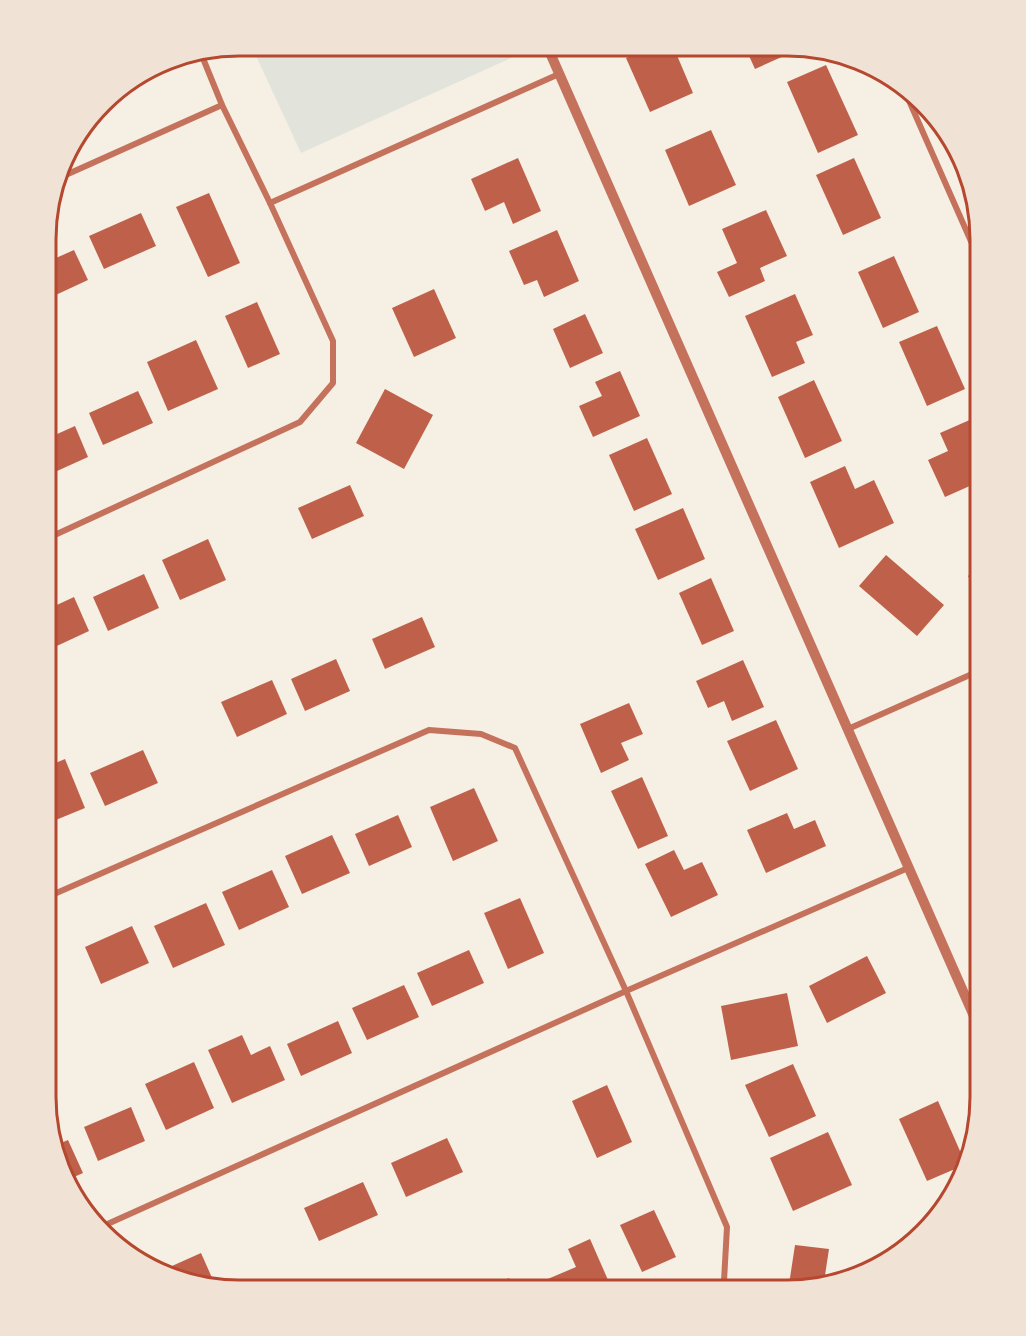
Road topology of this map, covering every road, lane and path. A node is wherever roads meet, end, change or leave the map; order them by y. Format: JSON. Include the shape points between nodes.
{"nodes":[{"id":1,"x":551,"y":56,"type":"edge"},
{"id":2,"x":203,"y":59,"type":"edge"},
{"id":3,"x":559,"y":74,"type":"junction"},
{"id":4,"x":910,"y":103,"type":"edge"},
{"id":5,"x":222,"y":105,"type":"junction"},
{"id":6,"x":67,"y":174,"type":"edge"},
{"id":7,"x":270,"y":203,"type":"junction"},
{"id":8,"x":970,"y":239,"type":"edge"},
{"id":9,"x":56,"y":533,"type":"edge"},
{"id":10,"x":970,"y":675,"type":"edge"},
{"id":11,"x":848,"y":729,"type":"junction"},
{"id":12,"x":908,"y":868,"type":"junction"},
{"id":13,"x":56,"y":893,"type":"edge"},
{"id":14,"x":626,"y":991,"type":"junction"},
{"id":15,"x":970,"y":1007,"type":"edge"},
{"id":16,"x":107,"y":1224,"type":"edge"},
{"id":17,"x":724,"y":1280,"type":"edge"}],
"edges":[{"from":1,"to":3,"type":"street"},
{"from":2,"to":5,"type":"street"},
{"from":3,"to":7,"type":"street"},
{"from":3,"to":11,"type":"street"},
{"from":4,"to":8,"type":"street"},
{"from":5,"to":6,"type":"street"},
{"from":5,"to":7,"type":"street"},
{"from":7,"to":9,"type":"street","via":[[333,341],[333,383],[300,422]]},
{"from":10,"to":11,"type":"street"},
{"from":11,"to":12,"type":"street"},
{"from":12,"to":14,"type":"street"},
{"from":12,"to":15,"type":"street"},
{"from":13,"to":14,"type":"street","via":[[429,730],[481,734],[515,748]]},
{"from":14,"to":16,"type":"street"},
{"from":14,"to":17,"type":"street","via":[[727,1227]]}]}
